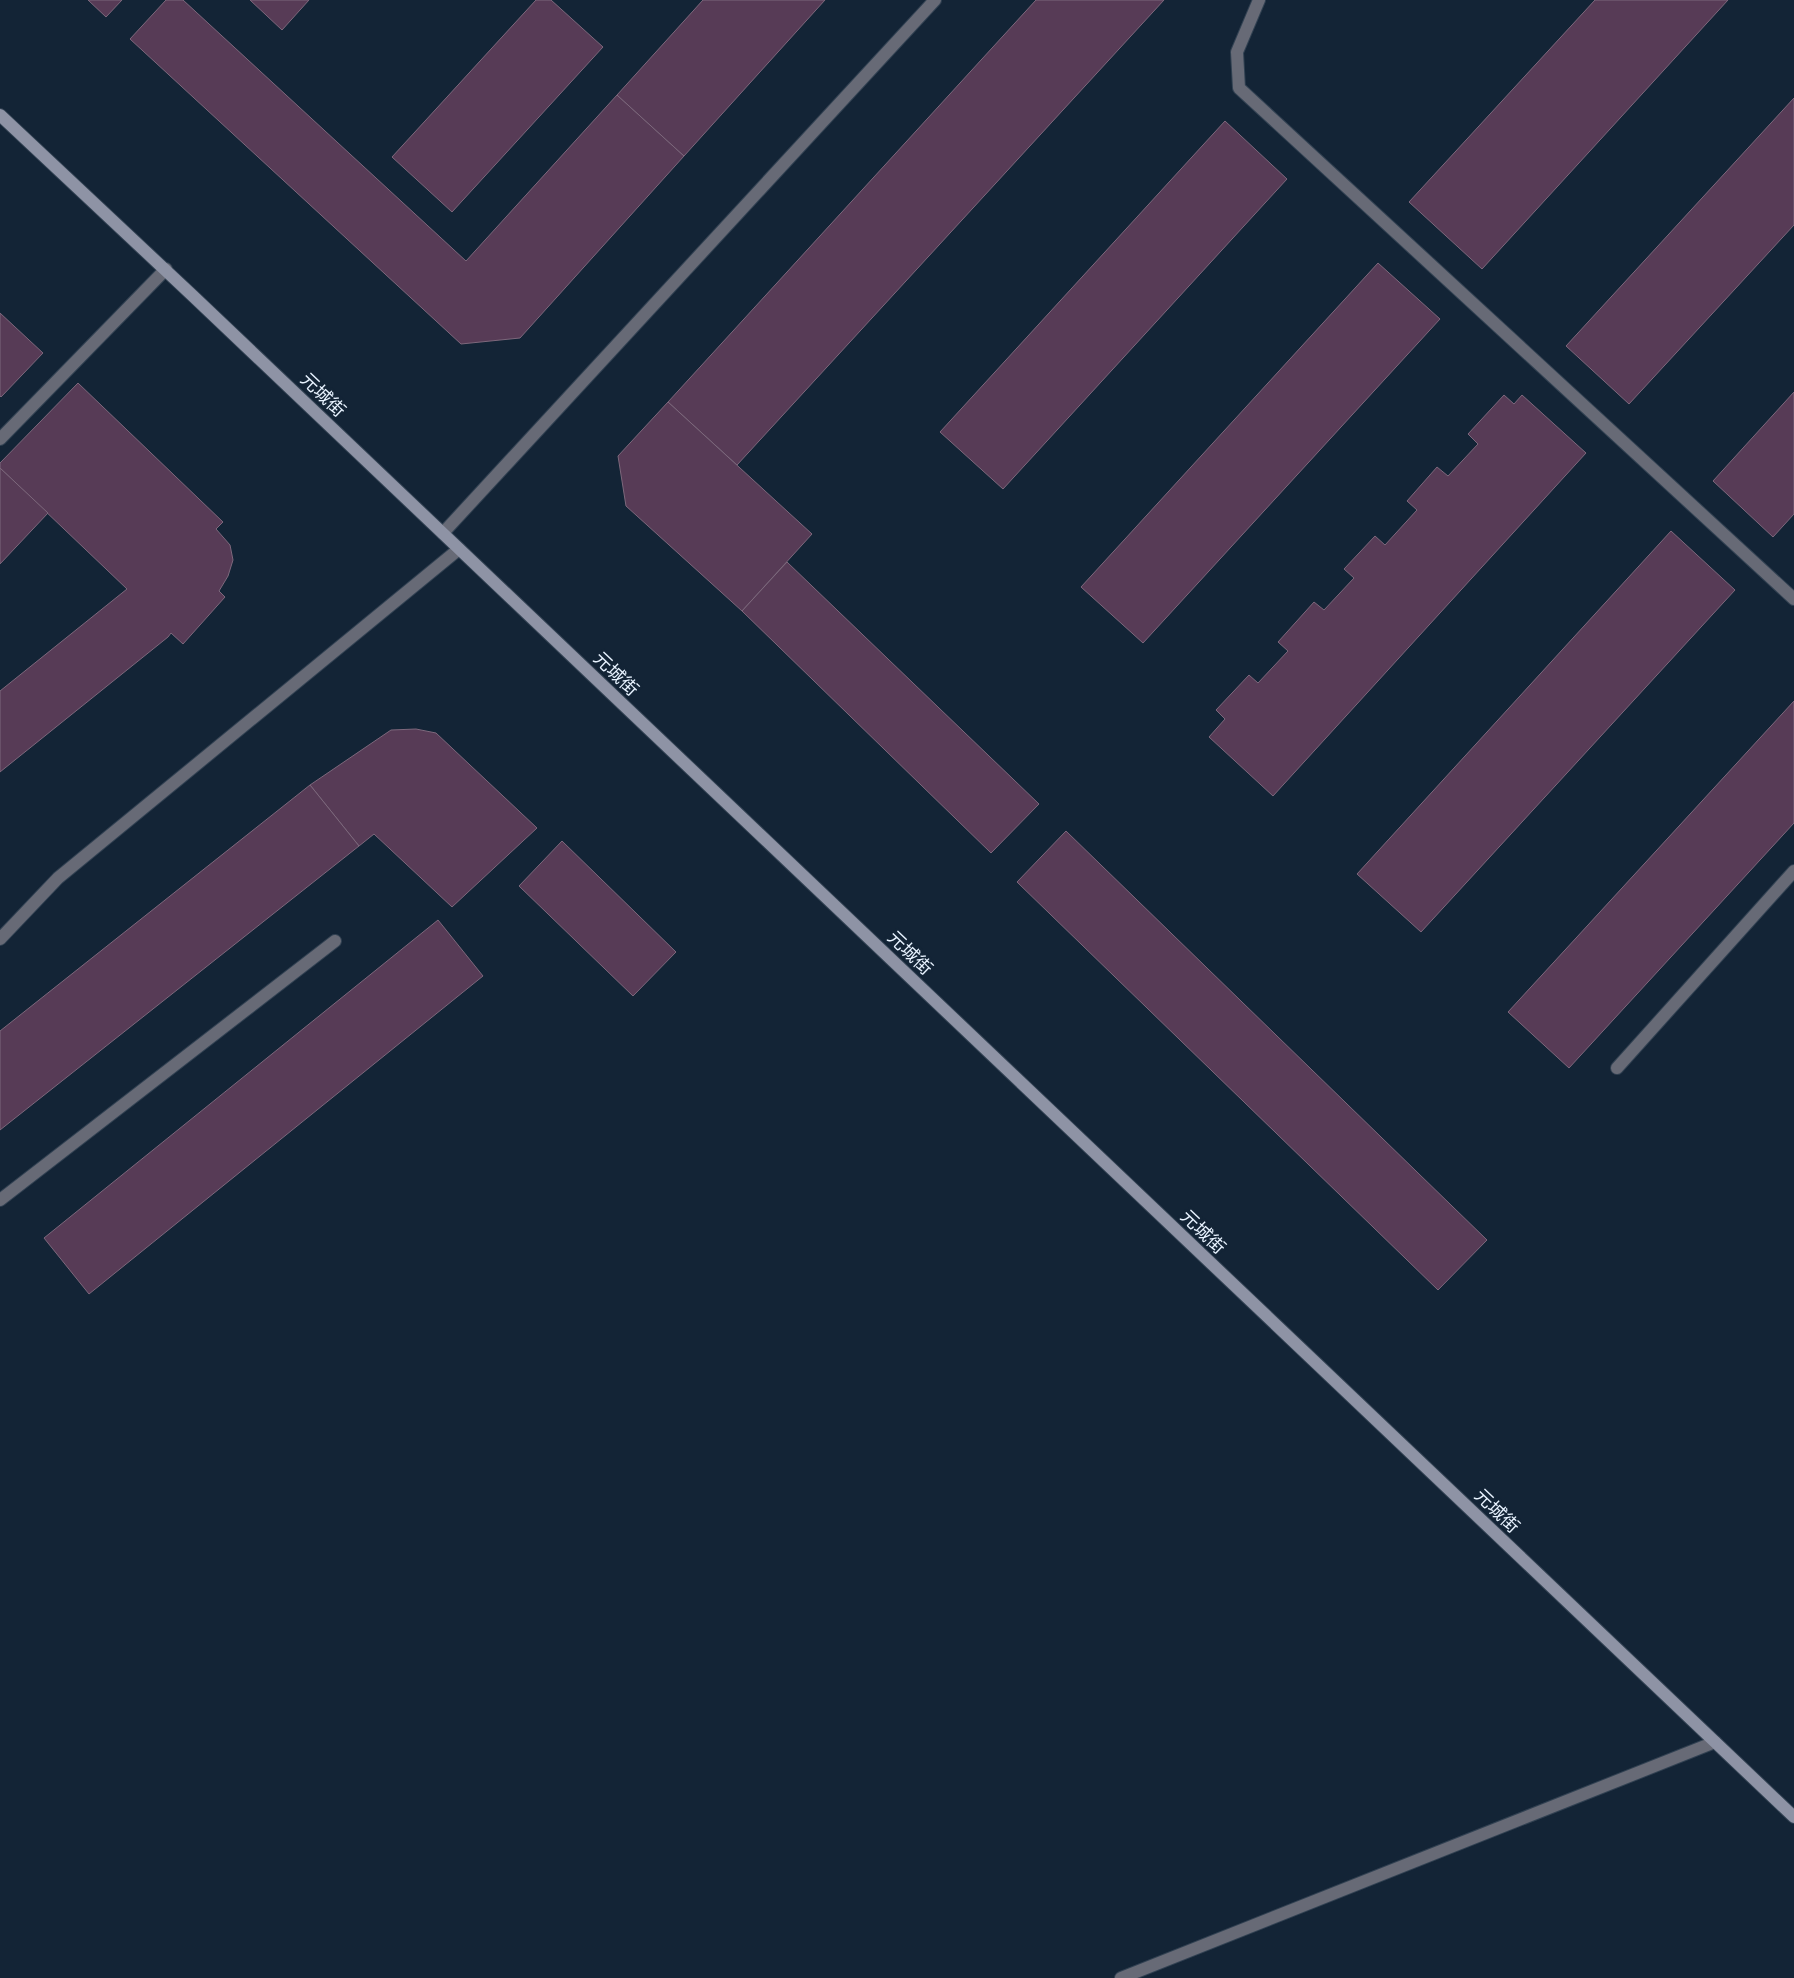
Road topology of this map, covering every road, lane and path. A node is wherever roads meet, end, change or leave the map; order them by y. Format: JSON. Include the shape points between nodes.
{"nodes":[{"id":1,"x":935,"y":0,"type":"edge"},
{"id":2,"x":1259,"y":0,"type":"edge"},
{"id":3,"x":0,"y":115,"type":"edge"},
{"id":4,"x":166,"y":269,"type":"junction"},
{"id":5,"x":0,"y":439,"type":"edge"},
{"id":6,"x":443,"y":533,"type":"junction"},
{"id":7,"x":460,"y":549,"type":"junction"},
{"id":8,"x":1794,"y":600,"type":"edge"},
{"id":9,"x":1794,"y":871,"type":"edge"},
{"id":10,"x":0,"y":940,"type":"edge"},
{"id":11,"x":335,"y":941,"type":"dead end"},
{"id":12,"x":1617,"y":1068,"type":"dead end"},
{"id":13,"x":0,"y":1200,"type":"edge"},
{"id":14,"x":1715,"y":1742,"type":"junction"},
{"id":15,"x":1794,"y":1817,"type":"edge"},
{"id":16,"x":1121,"y":1978,"type":"edge"}],
"edges":[{"from":1,"to":6,"type":"street"},
{"from":2,"to":8,"type":"street","via":[[1237,52],[1239,88]]},
{"from":3,"to":4,"type":"street","name":"元城街"},
{"from":4,"to":5,"type":"street"},
{"from":4,"to":6,"type":"street","name":"元城街"},
{"from":6,"to":7,"type":"street","name":"元城街"},
{"from":7,"to":10,"type":"street","via":[[58,878]]},
{"from":7,"to":14,"type":"street","name":"元城街"},
{"from":9,"to":12,"type":"street"},
{"from":11,"to":13,"type":"street"},
{"from":14,"to":15,"type":"street","name":"元城街"},
{"from":14,"to":16,"type":"street"}]}
